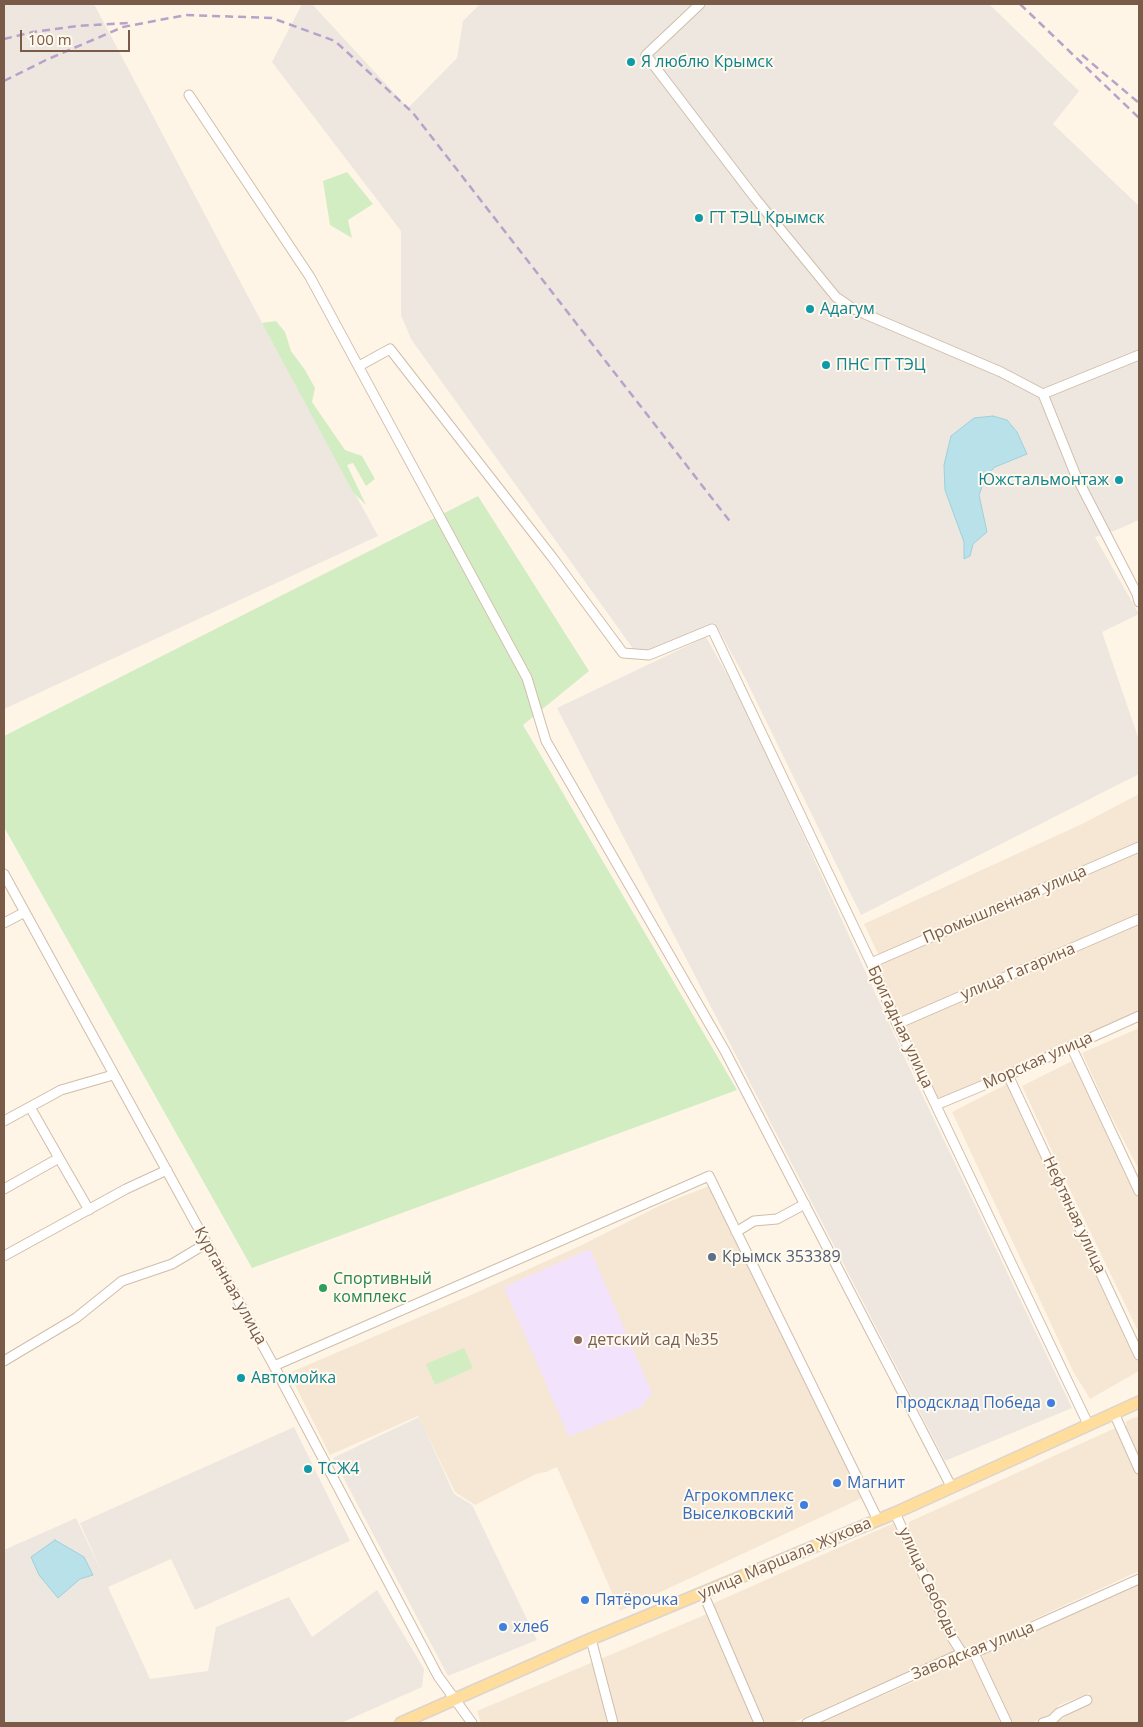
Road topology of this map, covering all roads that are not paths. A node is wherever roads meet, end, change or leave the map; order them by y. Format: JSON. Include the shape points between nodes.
{"nodes":[{"id":1,"x":700,"y":4,"type":"edge"},
{"id":2,"x":189,"y":95,"type":"dead end"},
{"id":3,"x":1139,"y":355,"type":"edge"},
{"id":4,"x":359,"y":366,"type":"junction"},
{"id":5,"x":1042,"y":394,"type":"junction"},
{"id":6,"x":1139,"y":596,"type":"edge"},
{"id":7,"x":1139,"y":847,"type":"edge"},
{"id":8,"x":4,"y":874,"type":"edge"},
{"id":9,"x":25,"y":912,"type":"junction"},
{"id":10,"x":1139,"y":919,"type":"edge"},
{"id":11,"x":4,"y":923,"type":"edge"},
{"id":12,"x":871,"y":963,"type":"junction"},
{"id":13,"x":1139,"y":1016,"type":"edge"},
{"id":14,"x":896,"y":1024,"type":"junction"},
{"id":15,"x":1071,"y":1046,"type":"junction"},
{"id":16,"x":113,"y":1075,"type":"junction"},
{"id":17,"x":1008,"y":1075,"type":"junction"},
{"id":18,"x":936,"y":1105,"type":"junction"},
{"id":19,"x":30,"y":1106,"type":"junction"},
{"id":20,"x":4,"y":1120,"type":"edge"},
{"id":21,"x":59,"y":1158,"type":"junction"},
{"id":22,"x":167,"y":1170,"type":"junction"},
{"id":23,"x":4,"y":1189,"type":"edge"},
{"id":24,"x":1139,"y":1191,"type":"edge"},
{"id":25,"x":805,"y":1204,"type":"junction"},
{"id":26,"x":89,"y":1210,"type":"junction"},
{"id":27,"x":736,"y":1232,"type":"junction"},
{"id":28,"x":207,"y":1243,"type":"junction"},
{"id":29,"x":4,"y":1256,"type":"edge"},
{"id":30,"x":1139,"y":1355,"type":"edge"},
{"id":31,"x":4,"y":1361,"type":"edge"},
{"id":32,"x":274,"y":1366,"type":"junction"},
{"id":33,"x":1139,"y":1402,"type":"edge"},
{"id":34,"x":1114,"y":1413,"type":"junction"},
{"id":35,"x":1088,"y":1424,"type":"junction"},
{"id":36,"x":1139,"y":1469,"type":"edge"},
{"id":37,"x":952,"y":1488,"type":"junction"},
{"id":38,"x":895,"y":1513,"type":"junction"},
{"id":39,"x":878,"y":1520,"type":"junction"},
{"id":40,"x":1139,"y":1579,"type":"edge"},
{"id":41,"x":703,"y":1593,"type":"junction"},
{"id":42,"x":592,"y":1639,"type":"junction"},
{"id":43,"x":962,"y":1653,"type":"junction"},
{"id":44,"x":974,"y":1653,"type":"junction"},
{"id":45,"x":455,"y":1699,"type":"junction"},
{"id":46,"x":1087,"y":1700,"type":"dead end"},
{"id":47,"x":401,"y":1723,"type":"edge"},
{"id":48,"x":472,"y":1723,"type":"edge"},
{"id":49,"x":613,"y":1723,"type":"edge"},
{"id":50,"x":759,"y":1723,"type":"edge"},
{"id":51,"x":806,"y":1723,"type":"edge"},
{"id":52,"x":1007,"y":1723,"type":"edge"},
{"id":53,"x":1043,"y":1723,"type":"edge"}],
"edges":[{"from":1,"to":5,"type":"street","via":[[646,55],[755,198],[836,297],[865,314],[1001,372]]},
{"from":2,"to":4,"type":"street","via":[[310,277]]},
{"from":3,"to":5,"type":"street"},
{"from":4,"to":12,"type":"street","name":"Бригадная улица","via":[[390,349],[624,653],[649,655],[712,628]]},
{"from":4,"to":25,"type":"street","via":[[527,678],[546,741],[725,1051]]},
{"from":5,"to":6,"type":"street","via":[[1076,476]]},
{"from":7,"to":12,"type":"street","name":"Промышленная улица"},
{"from":8,"to":9,"type":"street","name":"Курганная улица"},
{"from":9,"to":11,"type":"street"},
{"from":9,"to":16,"type":"street","name":"Курганная улица"},
{"from":10,"to":14,"type":"street","name":"улица Гагарина"},
{"from":12,"to":14,"type":"street","name":"Бригадная улица"},
{"from":13,"to":15,"type":"street","name":"Морская улица"},
{"from":14,"to":18,"type":"street","name":"Бригадная улица"},
{"from":15,"to":17,"type":"street","name":"Морская улица"},
{"from":15,"to":24,"type":"street"},
{"from":16,"to":19,"type":"street","via":[[61,1090]]},
{"from":16,"to":22,"type":"street","name":"Курганная улица"},
{"from":17,"to":18,"type":"street","name":"Морская улица"},
{"from":17,"to":30,"type":"street","name":"Нефтяная улица"},
{"from":18,"to":35,"type":"street","name":"Бригадная улица"},
{"from":19,"to":20,"type":"street"},
{"from":19,"to":21,"type":"street"},
{"from":21,"to":23,"type":"street"},
{"from":21,"to":26,"type":"street"},
{"from":22,"to":26,"type":"street"},
{"from":22,"to":28,"type":"street","name":"Курганная улица"},
{"from":25,"to":27,"type":"street","via":[[777,1219],[754,1221]]},
{"from":25,"to":37,"type":"street"},
{"from":26,"to":29,"type":"street"},
{"from":27,"to":32,"type":"street","via":[[709,1176]]},
{"from":27,"to":39,"type":"street"},
{"from":28,"to":31,"type":"street","via":[[172,1264],[122,1281],[76,1318]]},
{"from":28,"to":32,"type":"street","name":"Курганная улица"},
{"from":32,"to":45,"type":"street","name":"Курганная улица","via":[[438,1676]]},
{"from":33,"to":34,"type":"main road","name":"улица Маршала Жукова"},
{"from":34,"to":35,"type":"main road","name":"улица Маршала Жукова"},
{"from":34,"to":36,"type":"street"},
{"from":35,"to":37,"type":"main road","name":"улица Маршала Жукова"},
{"from":37,"to":38,"type":"main road","name":"улица Маршала Жукова"},
{"from":38,"to":39,"type":"main road","name":"улица Маршала Жукова"},
{"from":38,"to":43,"type":"street","name":"улица Свободы"},
{"from":39,"to":41,"type":"main road","name":"улица Маршала Жукова"},
{"from":40,"to":44,"type":"street","name":"Заводская улица"},
{"from":41,"to":42,"type":"main road","name":"улица Маршала Жукова"},
{"from":41,"to":50,"type":"street"},
{"from":42,"to":45,"type":"main road","name":"улица Маршала Жукова"},
{"from":42,"to":49,"type":"street"},
{"from":43,"to":44,"type":"street","name":"Заводская улица"},
{"from":43,"to":51,"type":"street","name":"Заводская улица"},
{"from":44,"to":52,"type":"street","name":"улица Свободы"},
{"from":45,"to":47,"type":"main road","name":"улица Маршала Жукова"},
{"from":45,"to":48,"type":"street","name":"Курганная улица"},
{"from":46,"to":53,"type":"street"}]}
